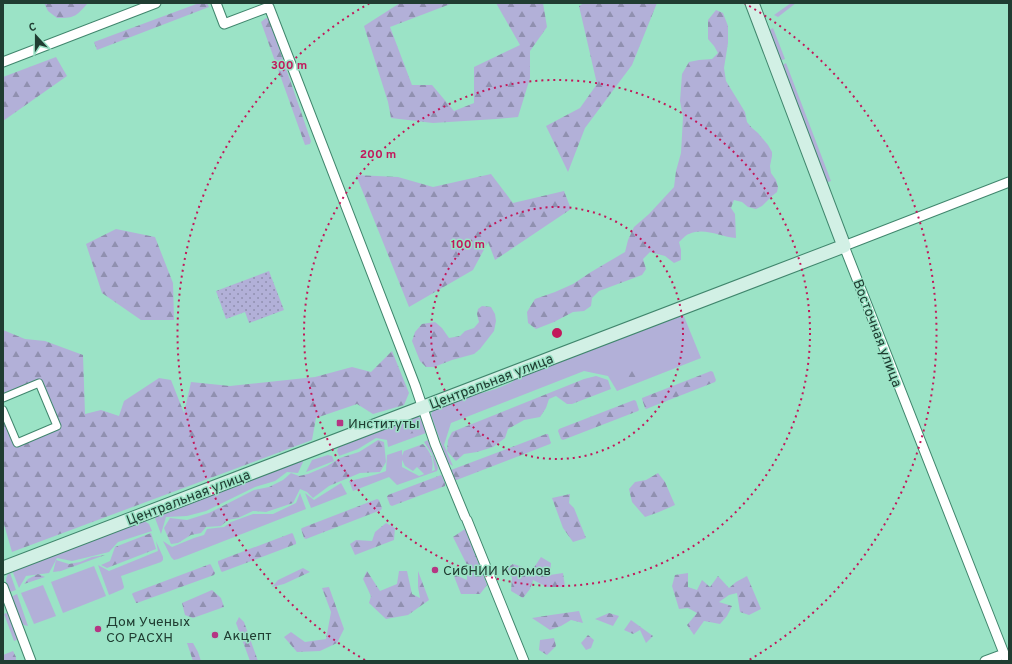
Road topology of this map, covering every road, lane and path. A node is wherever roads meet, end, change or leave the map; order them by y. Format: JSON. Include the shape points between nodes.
{"nodes":[{"id":1,"x":156,"y":3,"type":"edge"},
{"id":2,"x":216,"y":3,"type":"edge"},
{"id":3,"x":752,"y":3,"type":"edge"},
{"id":4,"x":3,"y":62,"type":"edge"},
{"id":5,"x":1009,"y":182,"type":"edge"},
{"id":6,"x":844,"y":246,"type":"junction"},
{"id":7,"x":3,"y":398,"type":"edge"},
{"id":8,"x":423,"y":408,"type":"junction"},
{"id":9,"x":3,"y":410,"type":"edge"},
{"id":10,"x":3,"y":568,"type":"edge"},
{"id":11,"x":3,"y":587,"type":"edge"},
{"id":12,"x":1005,"y":657,"type":"edge"},
{"id":13,"x":32,"y":661,"type":"edge"},
{"id":14,"x":524,"y":661,"type":"edge"},
{"id":15,"x":985,"y":661,"type":"edge"}],
"edges":[{"from":1,"to":4,"type":"street"},
{"from":2,"to":8,"type":"street","via":[[224,24],[269,7]]},
{"from":3,"to":6,"type":"main road","name":"Восточная улица"},
{"from":5,"to":6,"type":"street"},
{"from":6,"to":8,"type":"main road","name":"Центральная улица"},
{"from":6,"to":12,"type":"street","name":"Восточная улица"},
{"from":7,"to":9,"type":"street","via":[[39,383],[57,426],[17,443]]},
{"from":8,"to":10,"type":"main road","name":"Центральная улица"},
{"from":8,"to":14,"type":"street"},
{"from":11,"to":13,"type":"street"},
{"from":12,"to":15,"type":"street"}]}
